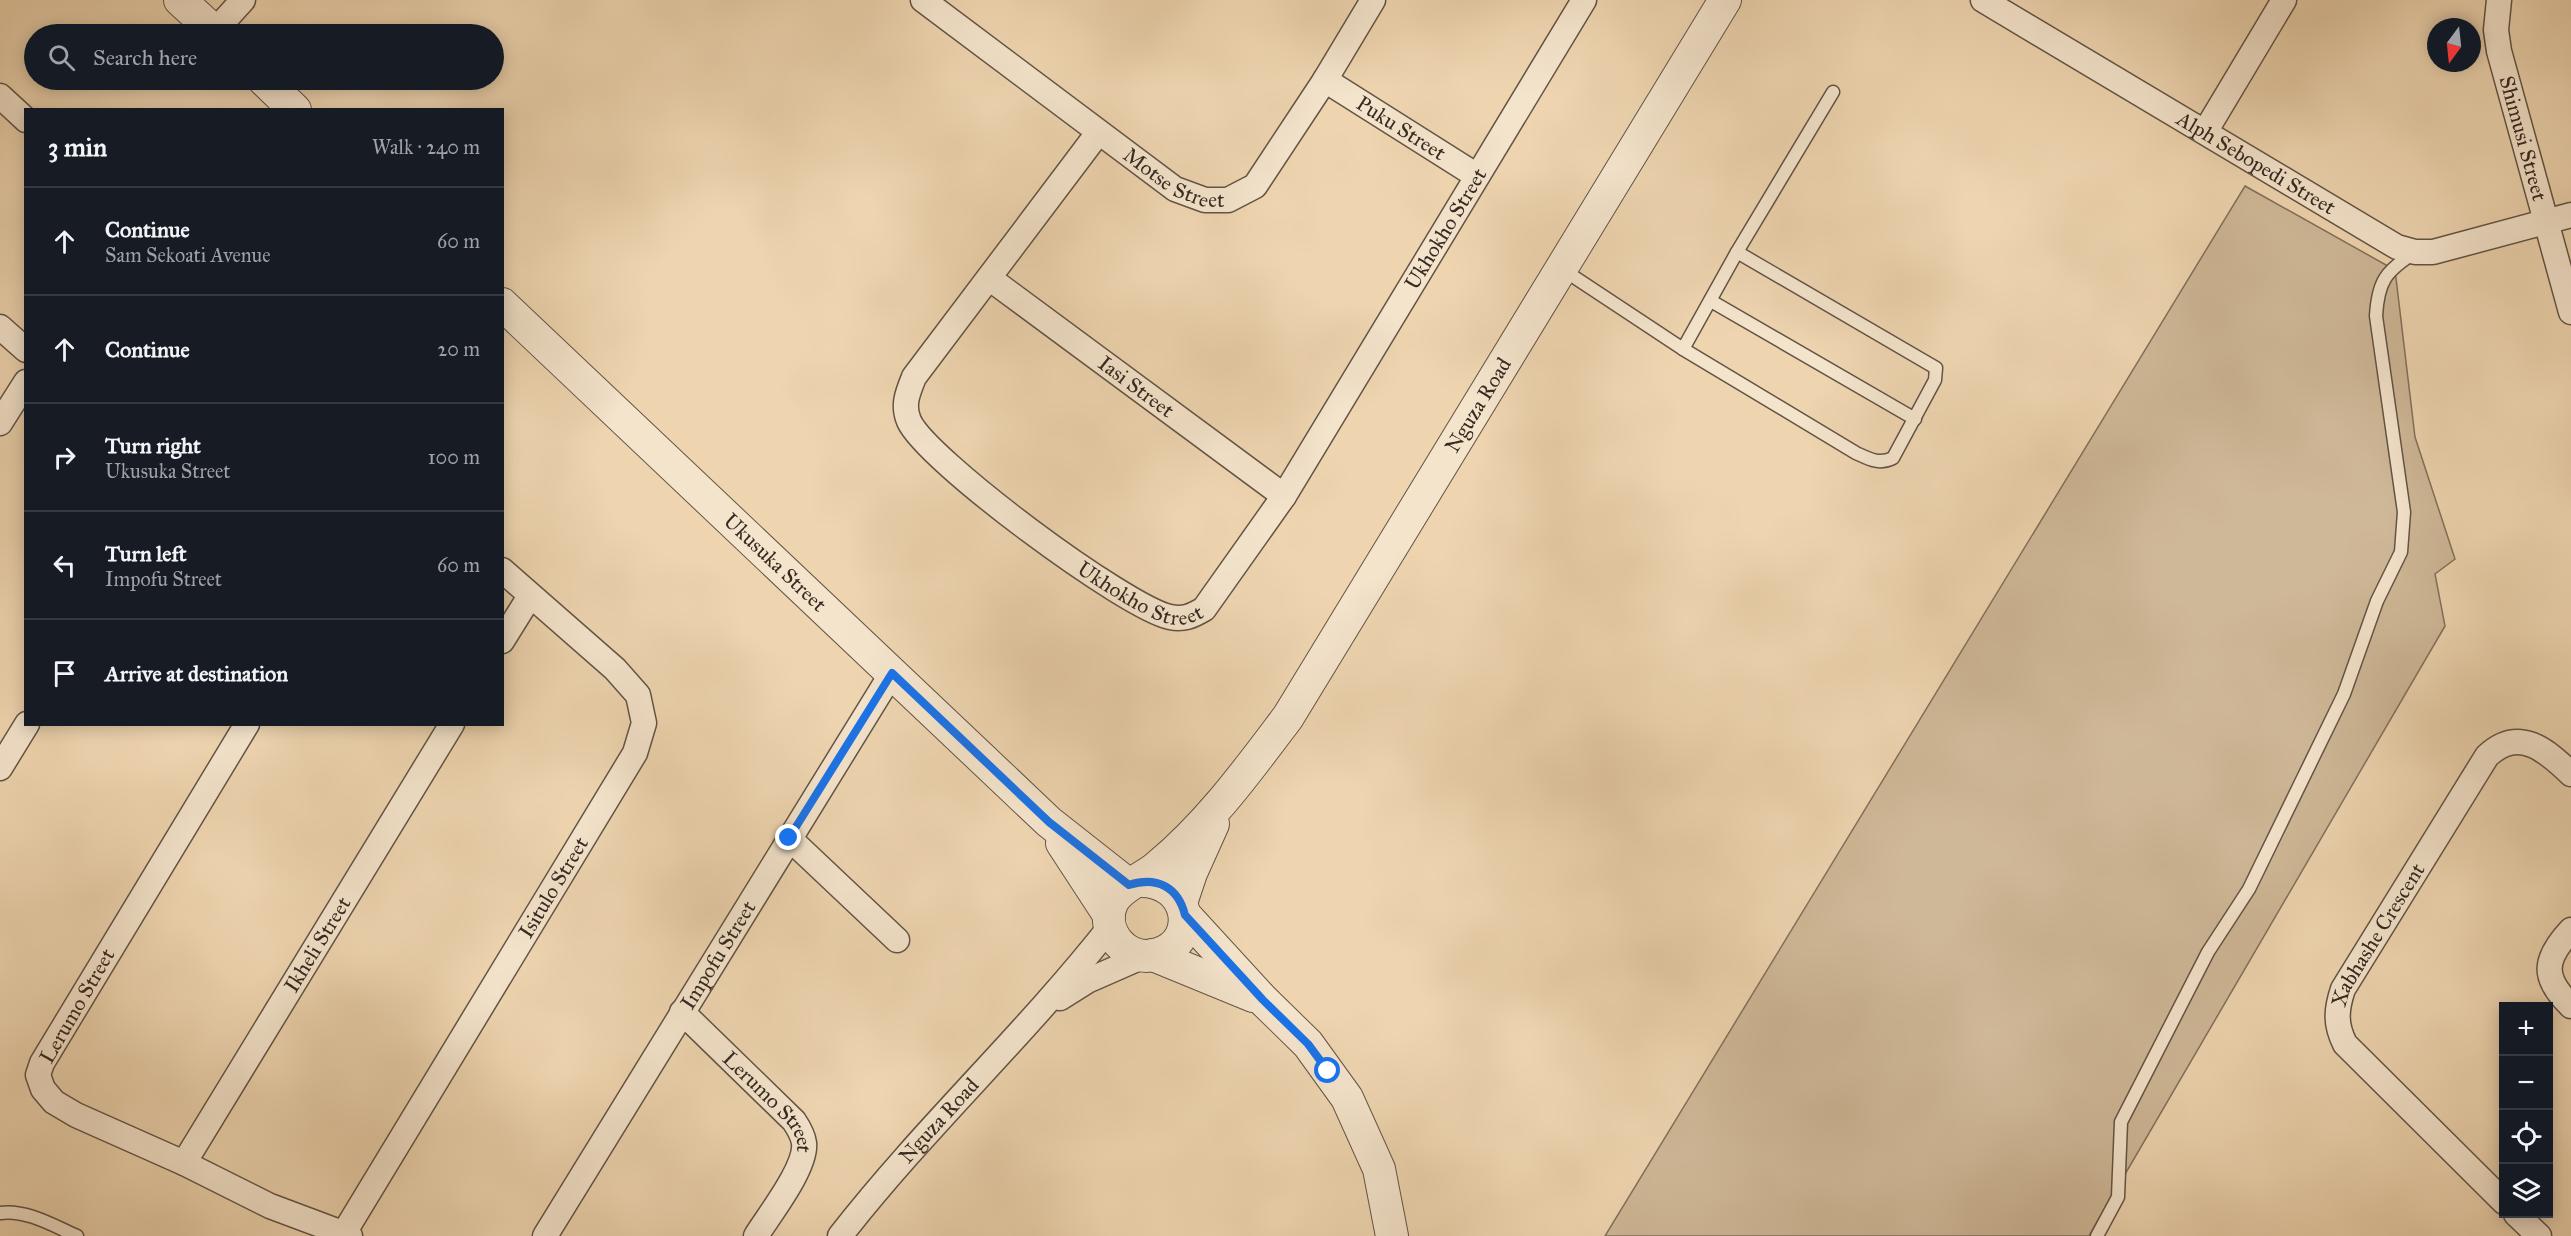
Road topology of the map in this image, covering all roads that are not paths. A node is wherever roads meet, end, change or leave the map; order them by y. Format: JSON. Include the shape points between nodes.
{"nodes":[{"id":1,"x":180,"y":0,"type":"edge"},
{"id":2,"x":243,"y":0,"type":"edge"},
{"id":3,"x":923,"y":0,"type":"edge"},
{"id":4,"x":1373,"y":0,"type":"edge"},
{"id":5,"x":1584,"y":0,"type":"edge"},
{"id":6,"x":1725,"y":0,"type":"edge"},
{"id":7,"x":1983,"y":0,"type":"edge"},
{"id":8,"x":2284,"y":0,"type":"edge"},
{"id":9,"x":2499,"y":0,"type":"edge"},
{"id":10,"x":205,"y":24,"type":"edge"},
{"id":11,"x":223,"y":24,"type":"edge"},
{"id":12,"x":1325,"y":80,"type":"junction"},
{"id":13,"x":274,"y":90,"type":"edge"},
{"id":14,"x":1833,"y":92,"type":"dead end"},
{"id":15,"x":0,"y":96,"type":"edge"},
{"id":16,"x":293,"y":108,"type":"edge"},
{"id":17,"x":24,"y":118,"type":"edge"},
{"id":18,"x":1098,"y":132,"type":"junction"},
{"id":19,"x":2205,"y":132,"type":"junction"},
{"id":20,"x":1477,"y":176,"type":"junction"},
{"id":21,"x":2571,"y":215,"type":"edge"},
{"id":22,"x":2547,"y":222,"type":"junction"},
{"id":23,"x":1737,"y":252,"type":"junction"},
{"id":24,"x":2415,"y":252,"type":"junction"},
{"id":25,"x":1562,"y":269,"type":"junction"},
{"id":26,"x":990,"y":278,"type":"junction"},
{"id":27,"x":1711,"y":301,"type":"junction"},
{"id":28,"x":504,"y":306,"type":"edge"},
{"id":29,"x":2571,"y":312,"type":"edge"},
{"id":30,"x":0,"y":327,"type":"edge"},
{"id":31,"x":24,"y":348,"type":"edge"},
{"id":32,"x":1683,"y":350,"type":"junction"},
{"id":33,"x":24,"y":385,"type":"edge"},
{"id":34,"x":1915,"y":419,"type":"junction"},
{"id":35,"x":0,"y":423,"type":"edge"},
{"id":36,"x":1284,"y":496,"type":"junction"},
{"id":37,"x":504,"y":572,"type":"edge"},
{"id":38,"x":530,"y":596,"type":"junction"},
{"id":39,"x":504,"y":638,"type":"edge"},
{"id":40,"x":892,"y":673,"type":"junction"},
{"id":41,"x":26,"y":726,"type":"edge"},
{"id":42,"x":246,"y":726,"type":"edge"},
{"id":43,"x":451,"y":726,"type":"edge"},
{"id":44,"x":0,"y":768,"type":"edge"},
{"id":45,"x":2571,"y":774,"type":"edge"},
{"id":46,"x":1224,"y":802,"type":"junction"},
{"id":47,"x":1049,"y":822,"type":"junction"},
{"id":48,"x":789,"y":838,"type":"junction"},
{"id":49,"x":1135,"y":883,"type":"junction"},
{"id":50,"x":1183,"y":909,"type":"junction"},
{"id":51,"x":1109,"y":921,"type":"junction"},
{"id":52,"x":2571,"y":930,"type":"edge"},
{"id":53,"x":897,"y":940,"type":"dead end"},
{"id":54,"x":1148,"y":956,"type":"junction"},
{"id":55,"x":1263,"y":1000,"type":"junction"},
{"id":56,"x":2571,"y":1006,"type":"edge"},
{"id":57,"x":1040,"y":1010,"type":"junction"},
{"id":58,"x":682,"y":1012,"type":"junction"},
{"id":59,"x":184,"y":1163,"type":"junction"},
{"id":60,"x":2499,"y":1197,"type":"edge"},
{"id":61,"x":0,"y":1213,"type":"edge"},
{"id":62,"x":2520,"y":1218,"type":"edge"},
{"id":63,"x":347,"y":1235,"type":"edge"},
{"id":64,"x":77,"y":1236,"type":"edge"},
{"id":65,"x":545,"y":1236,"type":"edge"},
{"id":66,"x":756,"y":1236,"type":"edge"},
{"id":67,"x":840,"y":1236,"type":"edge"},
{"id":68,"x":1392,"y":1236,"type":"edge"},
{"id":69,"x":2097,"y":1236,"type":"edge"},
{"id":70,"x":2538,"y":1236,"type":"edge"}],
"edges":[{"from":1,"to":10,"type":"street"},
{"from":2,"to":11,"type":"street"},
{"from":3,"to":18,"type":"street","name":"Motse Street"},
{"from":4,"to":12,"type":"street","name":"Motse Street"},
{"from":5,"to":20,"type":"street","name":"Ukhokho Street"},
{"from":6,"to":25,"type":"street","name":"Nguza Road"},
{"from":7,"to":19,"type":"street","name":"Alph Sebopedi Street"},
{"from":8,"to":19,"type":"street"},
{"from":9,"to":22,"type":"street","name":"Shimusi Street","via":[[2499,51]]},
{"from":12,"to":18,"type":"street","name":"Motse Street","via":[[1254,186],[1228,200],[1205,200],[1175,189]]},
{"from":12,"to":20,"type":"street","name":"Puku Street"},
{"from":13,"to":16,"type":"street"},
{"from":14,"to":23,"type":"lane"},
{"from":15,"to":17,"type":"street"},
{"from":18,"to":26,"type":"street","name":"Ukhokho Street"},
{"from":19,"to":24,"type":"street","name":"Alph Sebopedi Street","via":[[2386,241]]},
{"from":20,"to":36,"type":"street","name":"Ukhokho Street"},
{"from":21,"to":22,"type":"street","name":"Alph Sebopedi Street"},
{"from":22,"to":24,"type":"street","name":"Alph Sebopedi Street","via":[[2433,252]]},
{"from":22,"to":29,"type":"street","name":"Shimusi Street"},
{"from":23,"to":27,"type":"lane"},
{"from":23,"to":34,"type":"lane","via":[[1936,368],[1935,380]]},
{"from":24,"to":69,"type":"lane","via":[[2386,275],[2377,296],[2376,316],[2404,512],[2401,552],[2377,601],[2344,694],[2249,888],[2208,952],[2121,1122],[2118,1197]]},
{"from":25,"to":32,"type":"lane"},
{"from":25,"to":46,"type":"street","name":"Nguza Road","via":[[1288,717]]},
{"from":26,"to":36,"type":"street","name":"Iasi Street"},
{"from":26,"to":36,"type":"street","name":"Ukhokho Street","via":[[914,377],[905,400],[909,420],[921,438],[1005,512],[1131,598],[1168,617],[1188,618],[1204,609]]},
{"from":27,"to":32,"type":"lane"},
{"from":27,"to":34,"type":"lane"},
{"from":28,"to":40,"type":"street","name":"Ukusuka Street"},
{"from":30,"to":31,"type":"street"},
{"from":32,"to":34,"type":"lane","via":[[1873,461],[1893,458]]},
{"from":33,"to":35,"type":"street"},
{"from":37,"to":38,"type":"street","name":"Isitulo Street"},
{"from":38,"to":39,"type":"street"},
{"from":38,"to":63,"type":"street","name":"Isitulo Street","via":[[615,669],[638,695],[644,723],[635,753]]},
{"from":40,"to":47,"type":"street","name":"Ukusuka Street"},
{"from":40,"to":48,"type":"street","name":"Impofu Street"},
{"from":41,"to":44,"type":"street"},
{"from":42,"to":59,"type":"street","name":"Lerumo Street","via":[[42,1063],[38,1076],[54,1102]]},
{"from":43,"to":59,"type":"street","name":"Ikheli Street"},
{"from":45,"to":60,"type":"street","name":"Xabhashe Crescent","via":[[2545,749],[2532,744],[2505,744],[2487,756],[2343,988],[2337,1005],[2337,1025],[2350,1050]]},
{"from":46,"to":49,"type":"street","name":"Nguza Road","via":[[1175,851]]},
{"from":46,"to":50,"type":"street","name":"Nguza Road","via":[[1191,873]]},
{"from":47,"to":49,"type":"street","name":"Ukusuka Street"},
{"from":47,"to":51,"type":"street","name":"Ukusuka Street"},
{"from":48,"to":53,"type":"street"},
{"from":48,"to":58,"type":"street","name":"Impofu Street"},
{"from":49,"to":50,"type":"street","via":[[1164,885],[1174,892]]},
{"from":49,"to":51,"type":"street","via":[[1112,902]]},
{"from":50,"to":54,"type":"street","via":[[1184,928],[1179,939],[1170,949]]},
{"from":50,"to":55,"type":"street"},
{"from":51,"to":54,"type":"street","via":[[1122,947]]},
{"from":51,"to":57,"type":"street","name":"Nguza Road"},
{"from":52,"to":56,"type":"street","via":[[2556,948],[2549,966],[2555,991]]},
{"from":54,"to":55,"type":"street"},
{"from":54,"to":57,"type":"street","name":"Nguza Road","via":[[1087,981]]},
{"from":55,"to":68,"type":"street","via":[[1308,1044],[1347,1098],[1379,1169]]},
{"from":57,"to":67,"type":"street","name":"Nguza Road","via":[[887,1175]]},
{"from":58,"to":65,"type":"street","name":"Impofu Street"},
{"from":58,"to":66,"type":"street","name":"Lerumo Street","via":[[794,1121],[804,1143],[802,1160]]},
{"from":59,"to":63,"type":"street","name":"Lerumo Street","via":[[270,1206]]},
{"from":61,"to":64,"type":"lane","via":[[34,1217]]},
{"from":62,"to":70,"type":"street"}]}
